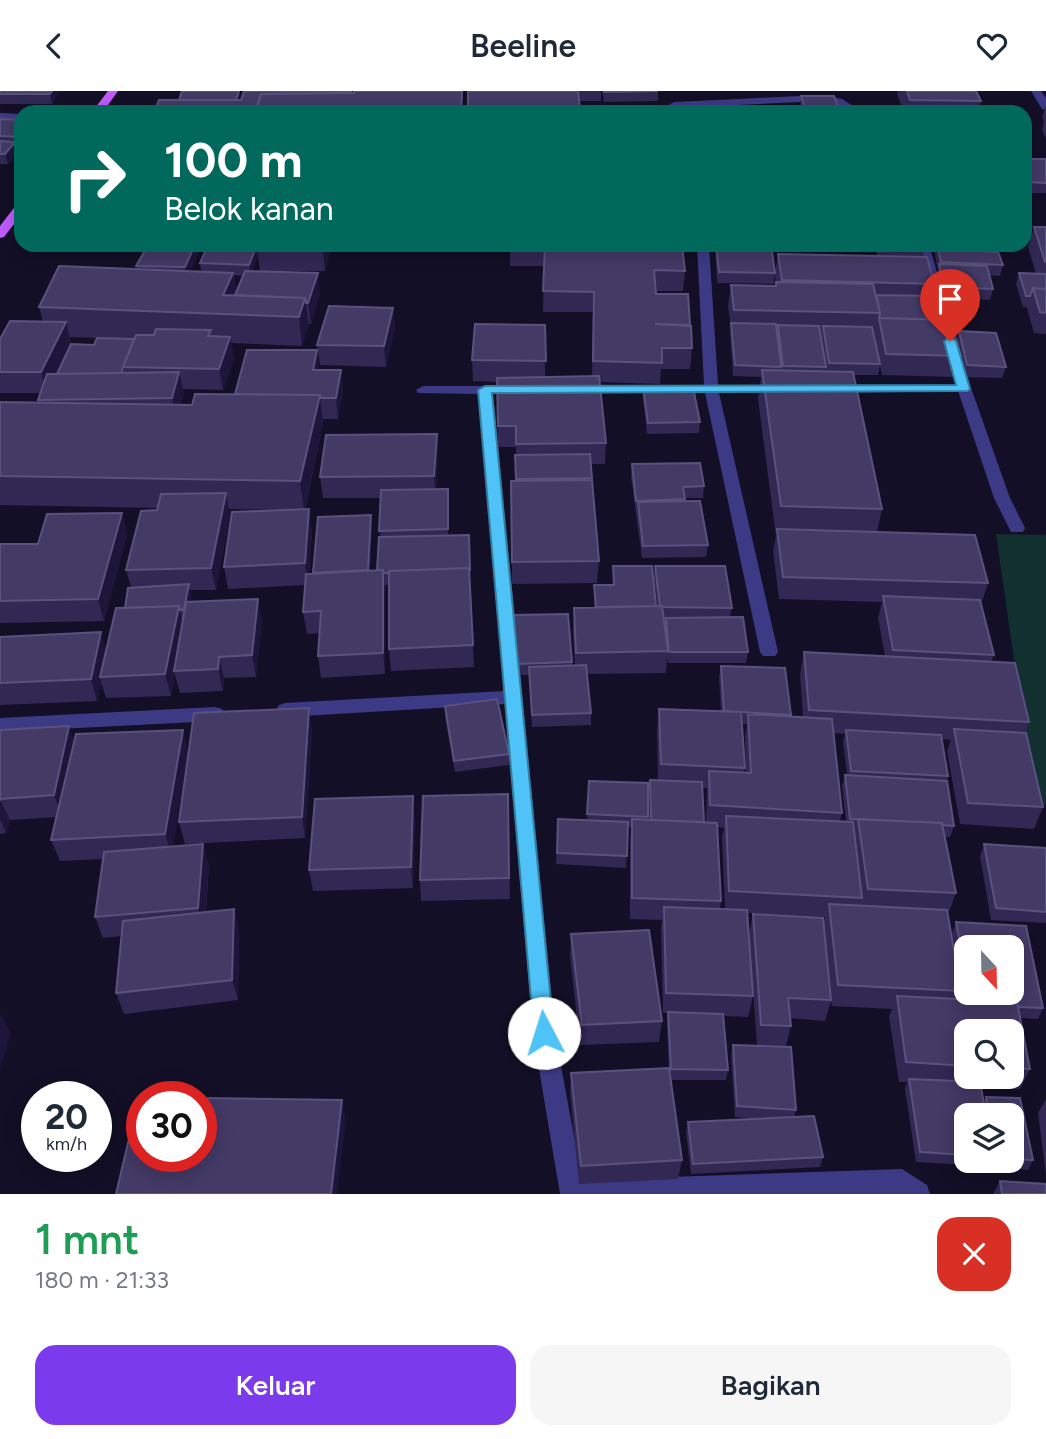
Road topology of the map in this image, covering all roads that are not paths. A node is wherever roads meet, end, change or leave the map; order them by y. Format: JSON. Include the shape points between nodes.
{"nodes":[{"id":1,"x":113,"y":91,"type":"edge"},
{"id":2,"x":1036,"y":91,"type":"edge"},
{"id":3,"x":102,"y":105,"type":"edge"},
{"id":4,"x":674,"y":105,"type":"edge"},
{"id":5,"x":845,"y":105,"type":"edge"},
{"id":6,"x":1046,"y":107,"type":"edge"},
{"id":7,"x":14,"y":216,"type":"edge"},
{"id":8,"x":0,"y":234,"type":"edge"},
{"id":9,"x":703,"y":252,"type":"edge"},
{"id":10,"x":925,"y":252,"type":"edge"},
{"id":11,"x":711,"y":389,"type":"junction"},
{"id":12,"x":791,"y":389,"type":"edge"},
{"id":13,"x":817,"y":389,"type":"edge"},
{"id":14,"x":964,"y":389,"type":"junction"},
{"id":15,"x":423,"y":390,"type":"dead end"},
{"id":16,"x":485,"y":390,"type":"junction"},
{"id":17,"x":512,"y":390,"type":"edge"},
{"id":18,"x":565,"y":390,"type":"edge"},
{"id":19,"x":1017,"y":528,"type":"dead end"},
{"id":20,"x":769,"y":652,"type":"dead end"},
{"id":21,"x":512,"y":697,"type":"junction"},
{"id":22,"x":263,"y":711,"type":"edge"},
{"id":23,"x":235,"y":712,"type":"edge"},
{"id":24,"x":0,"y":725,"type":"edge"},
{"id":25,"x":572,"y":1193,"type":"edge"},
{"id":26,"x":918,"y":1194,"type":"edge"}],
"edges":[{"from":1,"to":3,"type":"main road"},
{"from":2,"to":6,"type":"street"},
{"from":4,"to":5,"type":"street","via":[[822,98]]},
{"from":7,"to":8,"type":"main road"},
{"from":9,"to":11,"type":"street"},
{"from":10,"to":14,"type":"street"},
{"from":11,"to":12,"type":"street"},
{"from":11,"to":18,"type":"street"},
{"from":11,"to":20,"type":"street"},
{"from":13,"to":14,"type":"street"},
{"from":14,"to":19,"type":"street"},
{"from":15,"to":16,"type":"street"},
{"from":16,"to":17,"type":"street"},
{"from":16,"to":21,"type":"street"},
{"from":21,"to":22,"type":"street"},
{"from":21,"to":25,"type":"street","via":[[544,1033]]},
{"from":23,"to":24,"type":"street"},
{"from":25,"to":26,"type":"street","via":[[902,1181]]}]}
